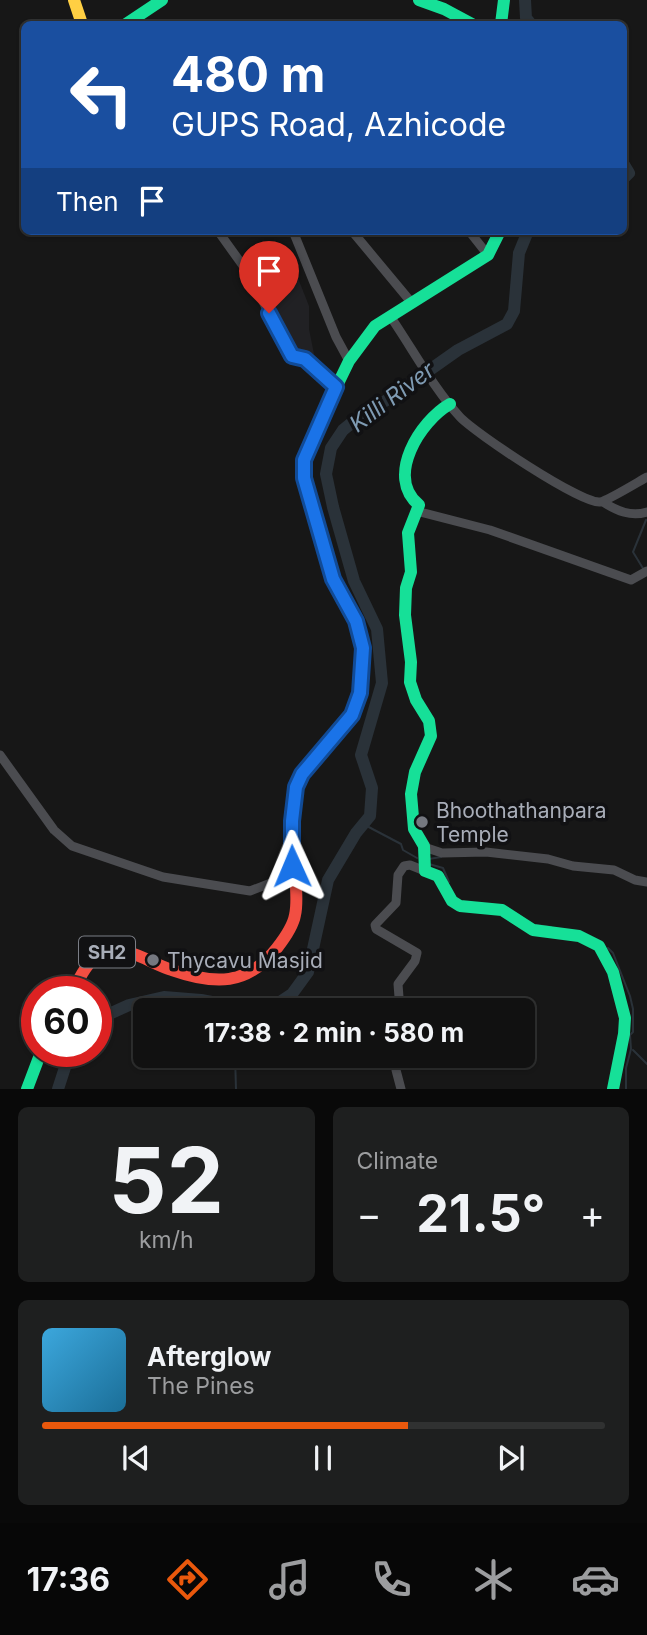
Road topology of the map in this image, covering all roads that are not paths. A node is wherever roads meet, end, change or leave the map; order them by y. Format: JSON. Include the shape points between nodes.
{"nodes":[{"id":1,"x":74,"y":0,"type":"edge"},
{"id":2,"x":162,"y":0,"type":"edge"},
{"id":3,"x":419,"y":0,"type":"edge"},
{"id":4,"x":504,"y":0,"type":"edge"},
{"id":5,"x":81,"y":21,"type":"edge"},
{"id":6,"x":130,"y":21,"type":"edge"},
{"id":7,"x":466,"y":21,"type":"edge"},
{"id":8,"x":500,"y":21,"type":"edge"},
{"id":9,"x":221,"y":235,"type":"edge"},
{"id":10,"x":295,"y":235,"type":"edge"},
{"id":11,"x":355,"y":235,"type":"edge"},
{"id":12,"x":472,"y":235,"type":"edge"},
{"id":13,"x":498,"y":235,"type":"edge"},
{"id":14,"x":488,"y":255,"type":"junction"},
{"id":15,"x":411,"y":302,"type":"junction"},
{"id":16,"x":390,"y":316,"type":"junction"},
{"id":17,"x":349,"y":361,"type":"junction"},
{"id":18,"x":336,"y":387,"type":"junction"},
{"id":19,"x":450,"y":404,"type":"junction"},
{"id":20,"x":647,"y":477,"type":"edge"},
{"id":21,"x":603,"y":502,"type":"junction"},
{"id":22,"x":416,"y":511,"type":"junction"},
{"id":23,"x":647,"y":512,"type":"edge"},
{"id":24,"x":647,"y":572,"type":"edge"},
{"id":25,"x":0,"y":755,"type":"edge"},
{"id":26,"x":424,"y":859,"type":"junction"},
{"id":27,"x":292,"y":866,"type":"junction"},
{"id":28,"x":647,"y":882,"type":"edge"},
{"id":29,"x":81,"y":976,"type":"edge"},
{"id":30,"x":400,"y":998,"type":"edge"},
{"id":31,"x":35,"y":1067,"type":"edge"},
{"id":32,"x":396,"y":1068,"type":"edge"},
{"id":33,"x":27,"y":1089,"type":"edge"},
{"id":34,"x":401,"y":1089,"type":"edge"},
{"id":35,"x":613,"y":1089,"type":"edge"}],
"edges":[{"from":1,"to":5,"type":"main road"},
{"from":2,"to":6,"type":"main road"},
{"from":3,"to":7,"type":"main road"},
{"from":4,"to":8,"type":"main road"},
{"from":9,"to":18,"type":"street","via":[[246,270],[292,356],[305,359]]},
{"from":10,"to":17,"type":"street"},
{"from":11,"to":15,"type":"street"},
{"from":12,"to":14,"type":"street"},
{"from":13,"to":14,"type":"main road"},
{"from":14,"to":15,"type":"main road","number":"SH2"},
{"from":15,"to":16,"type":"main road","number":"SH2"},
{"from":16,"to":17,"type":"main road","number":"SH2","via":[[375,326]]},
{"from":16,"to":19,"type":"street"},
{"from":17,"to":18,"type":"main road","number":"SH2"},
{"from":18,"to":27,"type":"main road","number":"SH2","via":[[304,460],[304,478],[333,579],[360,633],[360,693],[352,715],[296,787]]},
{"from":19,"to":21,"type":"street","via":[[471,428],[498,446],[585,499]]},
{"from":19,"to":22,"type":"main road","via":[[427,420],[412,450],[405,486],[419,505]]},
{"from":20,"to":21,"type":"street"},
{"from":21,"to":23,"type":"street","via":[[625,513]]},
{"from":22,"to":24,"type":"street","via":[[490,530],[631,580]]},
{"from":22,"to":26,"type":"main road","via":[[408,535],[411,572],[405,615],[410,682],[431,736],[411,794],[414,829]]},
{"from":25,"to":27,"type":"street","via":[[54,830],[72,846],[163,877],[250,891],[281,879]]},
{"from":26,"to":28,"type":"street","via":[[435,852],[486,852],[614,870]]},
{"from":26,"to":30,"type":"street","via":[[404,866],[398,875],[396,903],[375,925],[417,955],[399,981]]},
{"from":26,"to":35,"type":"main road","via":[[456,905],[502,910],[536,931],[579,936],[597,944],[609,963],[625,1021]]},
{"from":27,"to":29,"type":"main road","number":"SH2","via":[[296,914],[292,929],[265,961],[246,975],[237,979],[194,976],[159,967],[131,953],[107,952],[96,957]]},
{"from":31,"to":33,"type":"main road"},
{"from":32,"to":34,"type":"street"}]}
